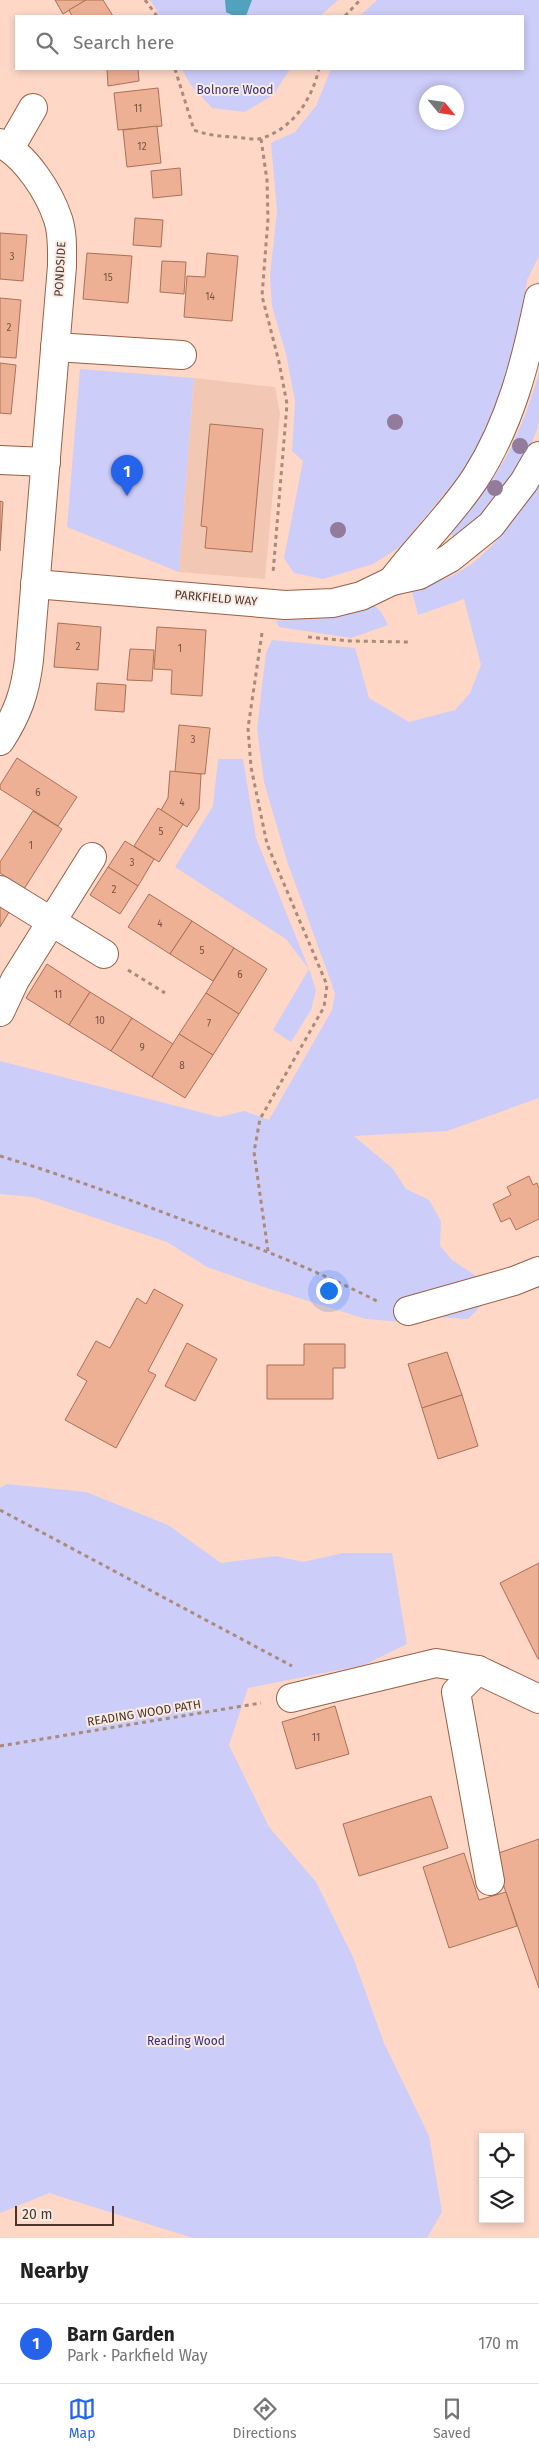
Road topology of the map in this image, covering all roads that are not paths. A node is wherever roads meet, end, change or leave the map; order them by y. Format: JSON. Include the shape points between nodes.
{"nodes":[{"id":1,"x":33,"y":108,"type":"dead end"},
{"id":2,"x":5,"y":145,"type":"edge"},
{"id":3,"x":539,"y":298,"type":"edge"},
{"id":4,"x":55,"y":347,"type":"junction"},
{"id":5,"x":182,"y":355,"type":"dead end"},
{"id":6,"x":539,"y":456,"type":"edge"},
{"id":7,"x":0,"y":460,"type":"edge"},
{"id":8,"x":46,"y":462,"type":"junction"},
{"id":9,"x":392,"y":581,"type":"junction"},
{"id":10,"x":35,"y":584,"type":"junction"},
{"id":11,"x":0,"y":741,"type":"edge"},
{"id":12,"x":92,"y":857,"type":"dead end"},
{"id":13,"x":0,"y":890,"type":"edge"},
{"id":14,"x":52,"y":921,"type":"junction"},
{"id":15,"x":104,"y":954,"type":"road end"},
{"id":16,"x":0,"y":1012,"type":"edge"},
{"id":17,"x":539,"y":1271,"type":"edge"},
{"id":18,"x":408,"y":1311,"type":"road end"},
{"id":19,"x":478,"y":1670,"type":"junction"},
{"id":20,"x":291,"y":1698,"type":"road end"},
{"id":21,"x":539,"y":1699,"type":"edge"},
{"id":22,"x":490,"y":1881,"type":"dead end"}],
"edges":[{"from":1,"to":2,"type":"street","name":"PONDSIDE"},
{"from":2,"to":4,"type":"street","name":"PONDSIDE","via":[[25,164],[47,194],[58,220],[62,266]]},
{"from":3,"to":9,"type":"street","name":"PARKFIELD WAY","via":[[515,397],[496,442],[450,513],[415,550]]},
{"from":4,"to":5,"type":"street"},
{"from":4,"to":8,"type":"street","name":"PONDSIDE"},
{"from":6,"to":9,"type":"street","name":"PARKFIELD WAY","via":[[524,482],[491,525],[450,558],[419,575]]},
{"from":7,"to":8,"type":"street"},
{"from":8,"to":10,"type":"street"},
{"from":9,"to":10,"type":"street","name":"PARKFIELD WAY","via":[[361,596],[333,604],[285,605]]},
{"from":10,"to":11,"type":"street","via":[[25,689],[18,711]]},
{"from":12,"to":14,"type":"street"},
{"from":13,"to":14,"type":"street"},
{"from":14,"to":15,"type":"street"},
{"from":14,"to":16,"type":"street","via":[[15,980]]},
{"from":17,"to":18,"type":"street"},
{"from":19,"to":20,"type":"street","via":[[436,1663]]},
{"from":19,"to":21,"type":"street"},
{"from":19,"to":22,"type":"street","via":[[456,1692]]}]}
